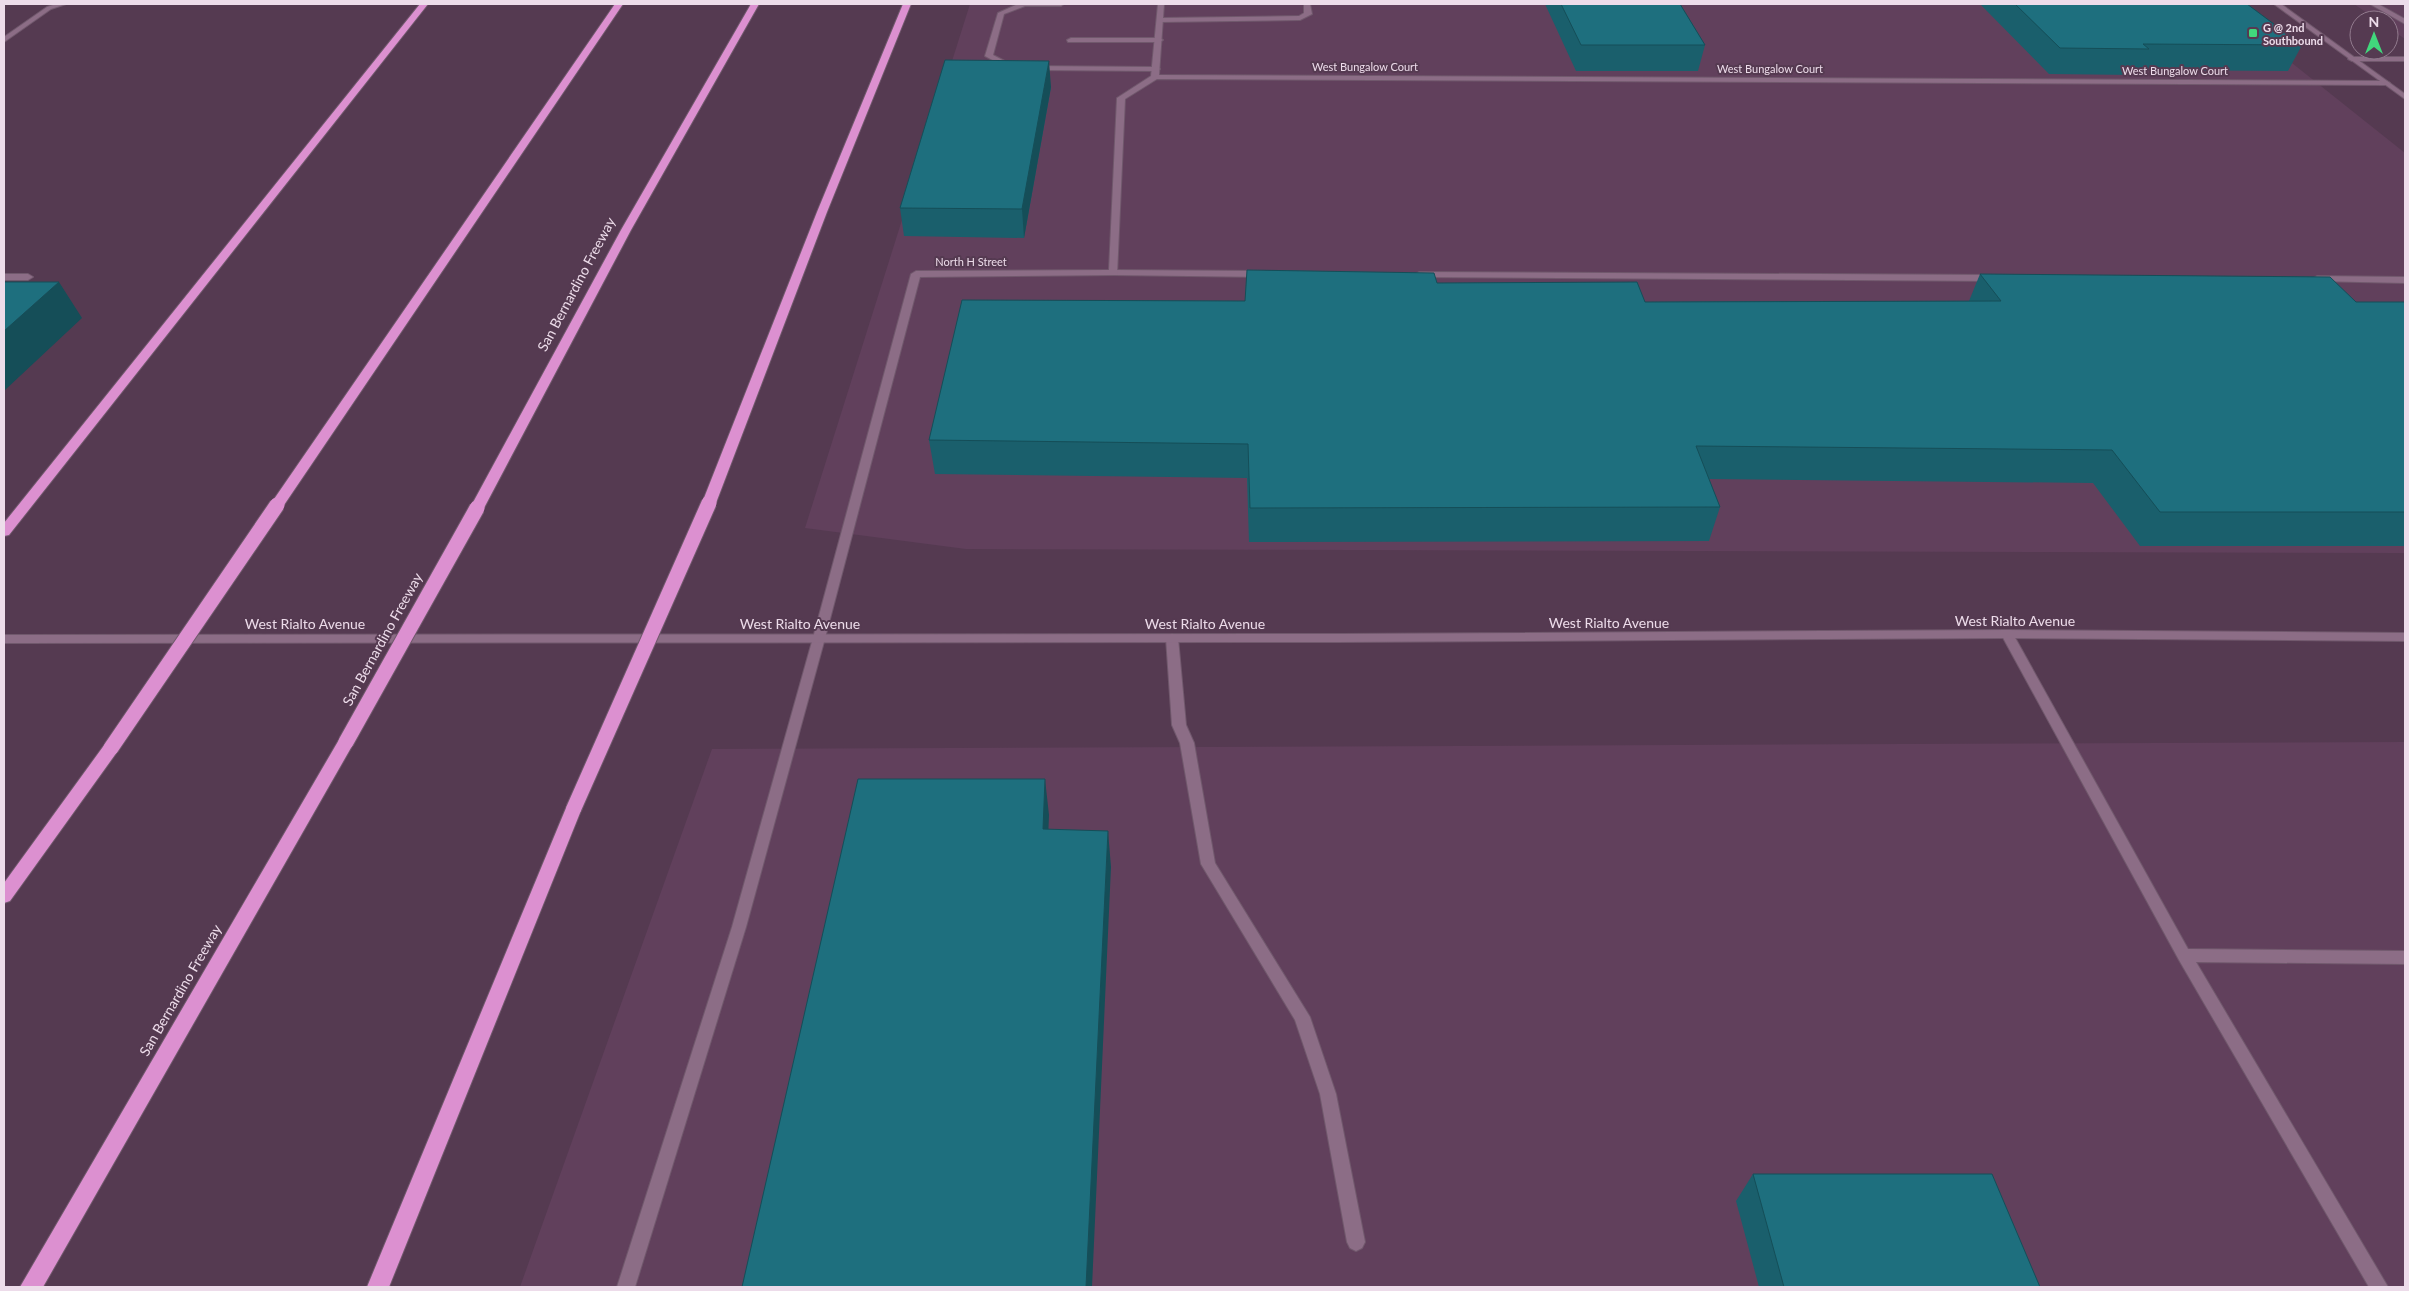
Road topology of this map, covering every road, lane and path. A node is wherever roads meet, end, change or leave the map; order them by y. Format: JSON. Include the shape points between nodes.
{"nodes":[{"id":1,"x":63,"y":4,"type":"edge"},
{"id":2,"x":424,"y":4,"type":"edge"},
{"id":3,"x":619,"y":4,"type":"edge"},
{"id":4,"x":755,"y":4,"type":"edge"},
{"id":5,"x":907,"y":4,"type":"edge"},
{"id":6,"x":1061,"y":4,"type":"edge"},
{"id":7,"x":1161,"y":4,"type":"edge"},
{"id":8,"x":1306,"y":4,"type":"edge"},
{"id":9,"x":2277,"y":4,"type":"edge"},
{"id":10,"x":2373,"y":4,"type":"edge"},
{"id":11,"x":50,"y":6,"type":"edge"},
{"id":12,"x":1161,"y":20,"type":"junction"},
{"id":13,"x":2405,"y":22,"type":"edge"},
{"id":14,"x":4,"y":40,"type":"edge"},
{"id":15,"x":1071,"y":40,"type":"dead end"},
{"id":16,"x":1159,"y":40,"type":"junction"},
{"id":17,"x":2349,"y":57,"type":"edge"},
{"id":18,"x":2353,"y":60,"type":"edge"},
{"id":19,"x":1156,"y":73,"type":"junction"},
{"id":20,"x":2386,"y":83,"type":"junction"},
{"id":21,"x":2405,"y":98,"type":"edge"},
{"id":22,"x":1114,"y":273,"type":"junction"},
{"id":23,"x":1276,"y":274,"type":"edge"},
{"id":24,"x":1411,"y":275,"type":"edge"},
{"id":25,"x":4,"y":277,"type":"edge"},
{"id":26,"x":28,"y":277,"type":"dead end"},
{"id":27,"x":2004,"y":278,"type":"edge"},
{"id":28,"x":2310,"y":279,"type":"edge"},
{"id":29,"x":2405,"y":280,"type":"edge"},
{"id":30,"x":4,"y":532,"type":"edge"},
{"id":31,"x":2007,"y":634,"type":"junction"},
{"id":32,"x":2405,"y":637,"type":"edge"},
{"id":33,"x":819,"y":638,"type":"junction"},
{"id":34,"x":1172,"y":638,"type":"junction"},
{"id":35,"x":4,"y":639,"type":"edge"},
{"id":36,"x":4,"y":896,"type":"edge"},
{"id":37,"x":2184,"y":955,"type":"junction"},
{"id":38,"x":2405,"y":957,"type":"edge"},
{"id":39,"x":1356,"y":1242,"type":"dead end"},
{"id":40,"x":31,"y":1287,"type":"edge"},
{"id":41,"x":378,"y":1287,"type":"edge"},
{"id":42,"x":626,"y":1287,"type":"edge"},
{"id":43,"x":2379,"y":1287,"type":"edge"}],
"edges":[{"from":1,"to":11,"type":"street"},
{"from":2,"to":30,"type":"highway"},
{"from":3,"to":36,"type":"highway","bridge":true,"via":[[111,748]]},
{"from":4,"to":40,"type":"highway","name":"San Bernardino Freeway","bridge":true,"via":[[626,230],[477,508],[346,742]]},
{"from":5,"to":41,"type":"highway","bridge":true,"via":[[709,503],[574,808]]},
{"from":6,"to":19,"type":"street","name":"West Bungalow Court","via":[[1024,4],[1001,13],[989,56],[1011,68]]},
{"from":7,"to":12,"type":"street"},
{"from":8,"to":12,"type":"street","via":[[1308,14],[1300,18]]},
{"from":9,"to":17,"type":"street"},
{"from":10,"to":13,"type":"street"},
{"from":11,"to":14,"type":"street"},
{"from":12,"to":16,"type":"street"},
{"from":15,"to":16,"type":"street"},
{"from":16,"to":19,"type":"street"},
{"from":18,"to":20,"type":"street"},
{"from":19,"to":20,"type":"street","name":"West Bungalow Court"},
{"from":19,"to":22,"type":"street","via":[[1121,98]]},
{"from":20,"to":21,"type":"street"},
{"from":22,"to":23,"type":"street"},
{"from":22,"to":33,"type":"street","name":"North H Street","via":[[916,274]]},
{"from":24,"to":27,"type":"street"},
{"from":25,"to":26,"type":"street"},
{"from":28,"to":29,"type":"street"},
{"from":31,"to":32,"type":"street","name":"West Rialto Avenue"},
{"from":31,"to":34,"type":"street","name":"West Rialto Avenue"},
{"from":31,"to":37,"type":"street"},
{"from":33,"to":34,"type":"street","name":"West Rialto Avenue"},
{"from":33,"to":35,"type":"street","name":"West Rialto Avenue"},
{"from":33,"to":42,"type":"street","via":[[739,927]]},
{"from":34,"to":39,"type":"street","via":[[1178,725],[1187,743],[1208,864],[1302,1016],[1328,1094]]},
{"from":37,"to":38,"type":"street"},
{"from":37,"to":43,"type":"street"}]}
